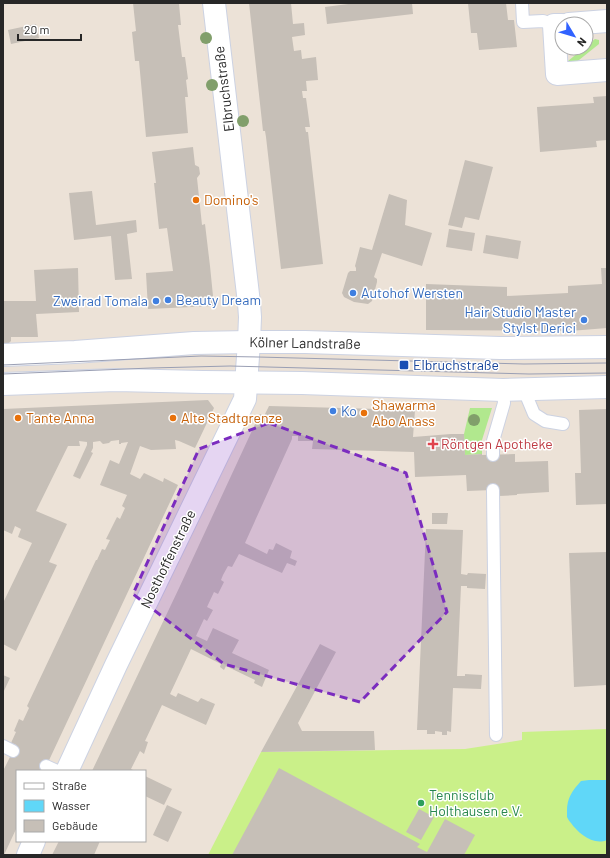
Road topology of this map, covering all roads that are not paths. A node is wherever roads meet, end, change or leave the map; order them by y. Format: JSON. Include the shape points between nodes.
{"nodes":[{"id":1,"x":214,"y":3,"type":"edge"},
{"id":2,"x":522,"y":3,"type":"edge"},
{"id":3,"x":607,"y":21,"type":"edge"},
{"id":4,"x":594,"y":22,"type":"edge"},
{"id":5,"x":554,"y":23,"type":"edge"},
{"id":6,"x":558,"y":56,"type":"edge"},
{"id":7,"x":607,"y":70,"type":"edge"},
{"id":8,"x":249,"y":342,"type":"junction"},
{"id":9,"x":607,"y":347,"type":"edge"},
{"id":10,"x":3,"y":355,"type":"edge"},
{"id":11,"x":246,"y":383,"type":"junction"},
{"id":12,"x":3,"y":384,"type":"edge"},
{"id":13,"x":607,"y":387,"type":"edge"},
{"id":14,"x":514,"y":390,"type":"junction"},
{"id":15,"x":563,"y":424,"type":"dead end"},
{"id":16,"x":493,"y":455,"type":"dead end"},
{"id":17,"x":493,"y":490,"type":"dead end"},
{"id":18,"x":496,"y":735,"type":"dead end"},
{"id":19,"x":57,"y":769,"type":"edge"},
{"id":20,"x":34,"y":842,"type":"edge"},
{"id":21,"x":28,"y":855,"type":"edge"}],
"edges":[{"from":1,"to":8,"type":"main road","name":"Elbruchstraße","via":[[249,303]]},
{"from":2,"to":5,"type":"lane","via":[[523,22]]},
{"from":3,"to":4,"type":"main road"},
{"from":6,"to":7,"type":"main road","via":[[557,74]]},
{"from":8,"to":9,"type":"main road","name":"Kölner Landstraße","via":[[506,348]]},
{"from":8,"to":10,"type":"main road","name":"Kölner Landstraße"},
{"from":8,"to":11,"type":"main road","name":"Nosthoffenstraße"},
{"from":11,"to":12,"type":"main road","via":[[116,380]]},
{"from":11,"to":14,"type":"main road"},
{"from":11,"to":19,"type":"main road","name":"Nosthoffenstraße","via":[[245,399],[240,410],[116,665]]},
{"from":13,"to":14,"type":"main road"},
{"from":14,"to":15,"type":"lane","via":[[534,414],[545,421]]},
{"from":14,"to":16,"type":"lane","via":[[504,403],[493,441]]},
{"from":17,"to":18,"type":"lane"},
{"from":20,"to":21,"type":"main road"}]}
